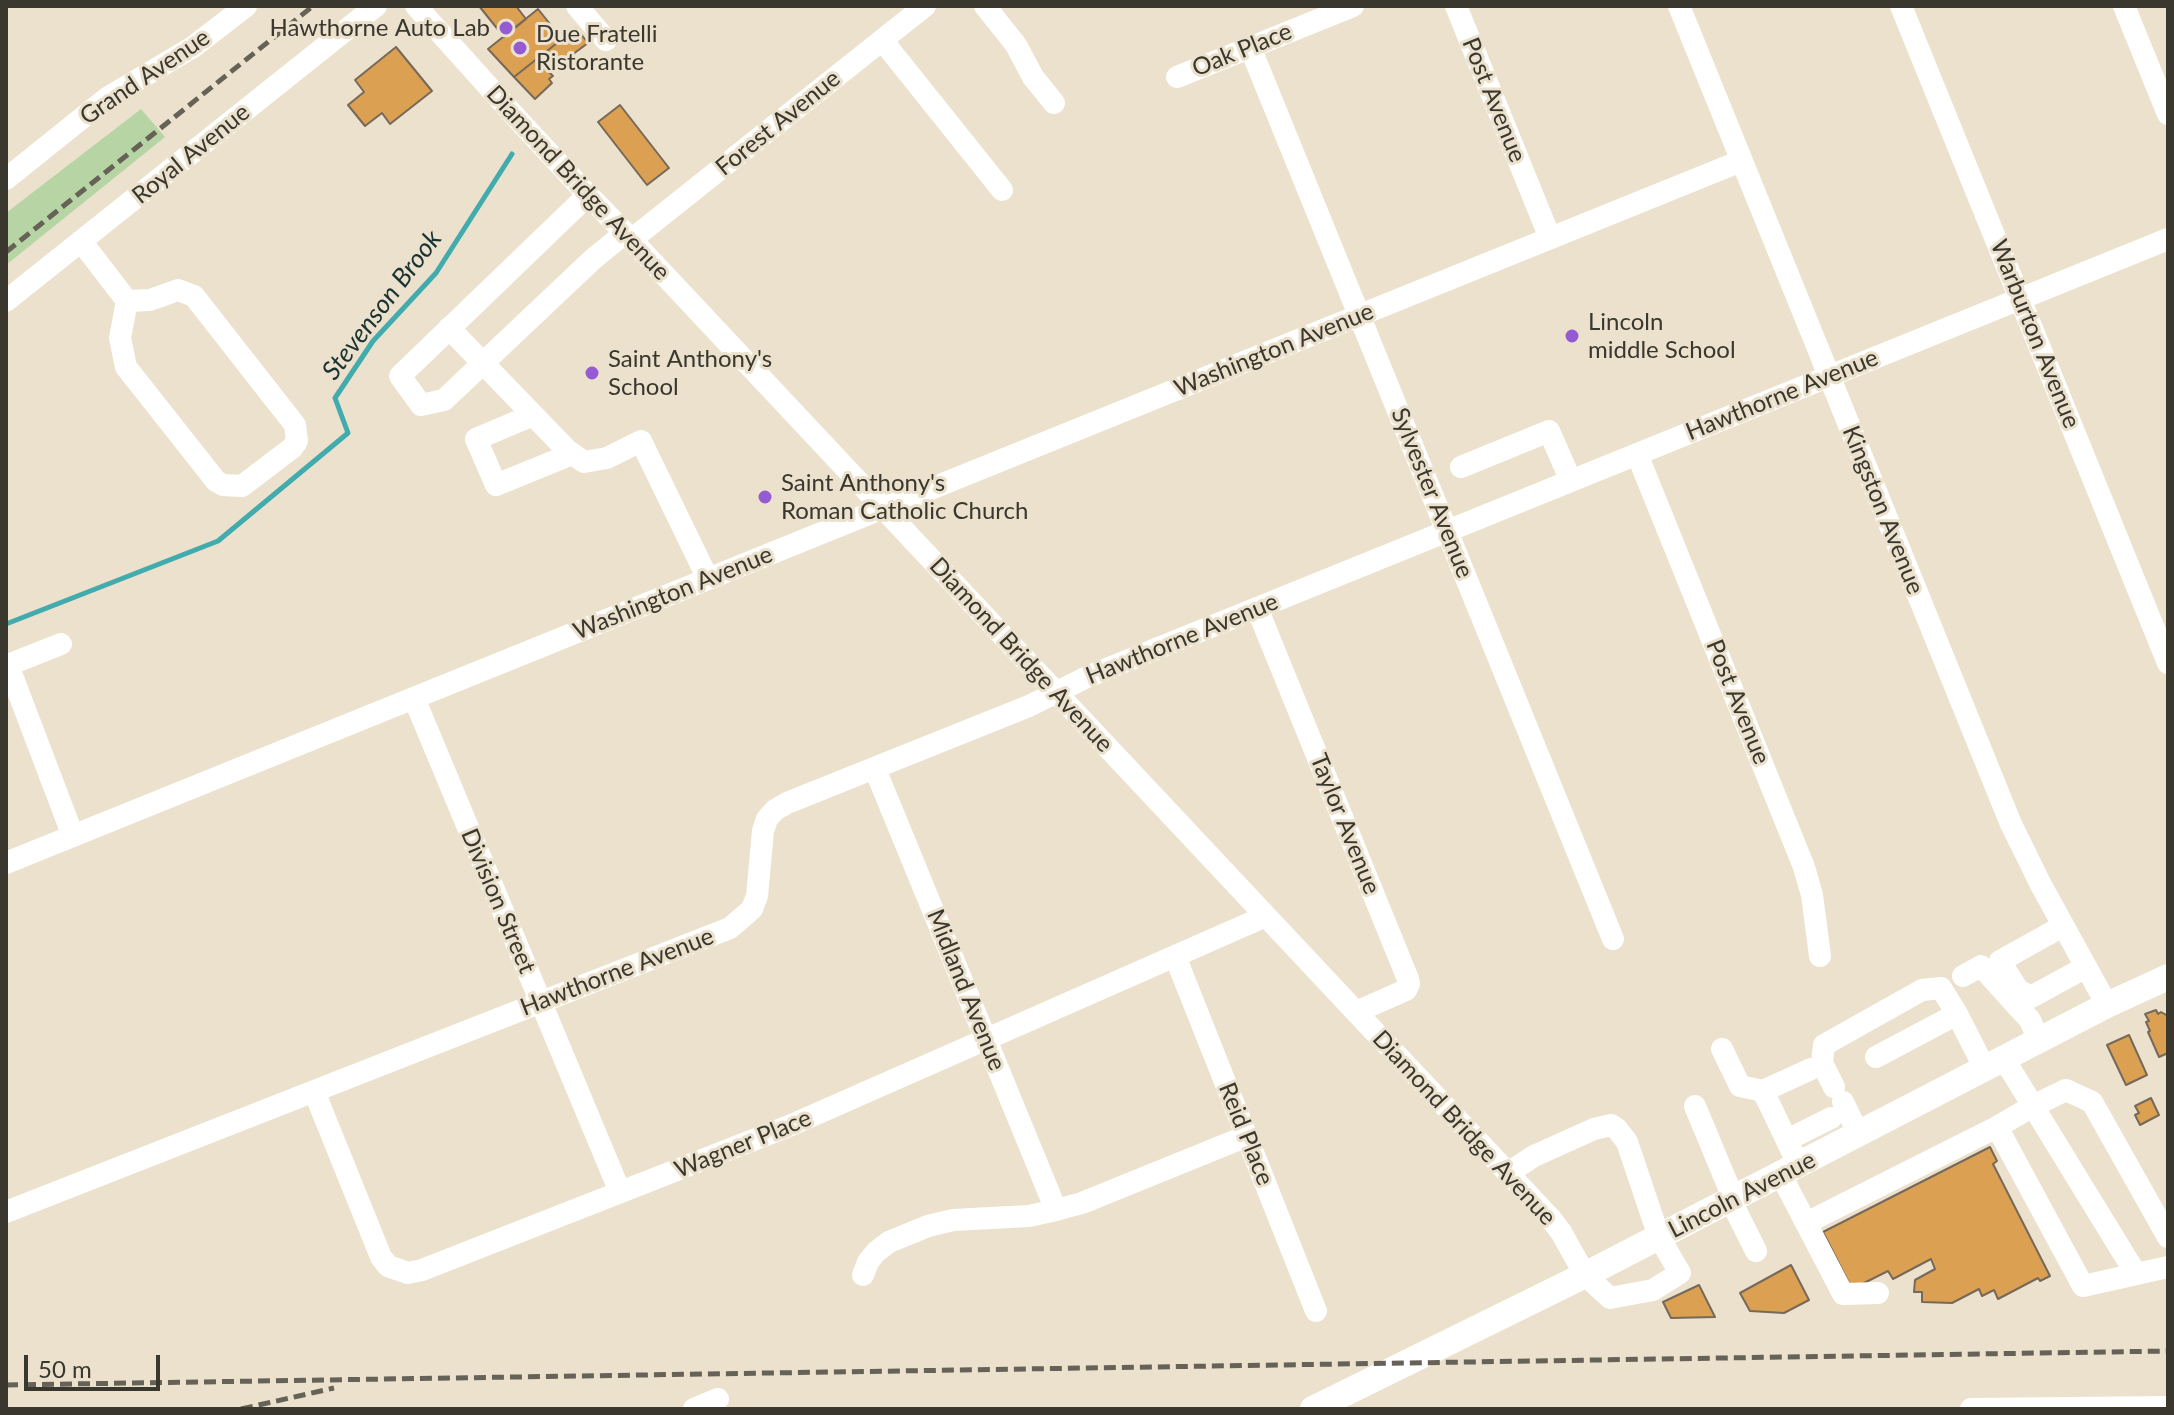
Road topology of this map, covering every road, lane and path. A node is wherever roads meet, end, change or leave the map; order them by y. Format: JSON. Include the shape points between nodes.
{"nodes":[{"id":1,"x":246,"y":6,"type":"edge"},
{"id":2,"x":376,"y":6,"type":"edge"},
{"id":3,"x":416,"y":6,"type":"edge"},
{"id":4,"x":577,"y":6,"type":"edge"},
{"id":5,"x":925,"y":6,"type":"edge"},
{"id":6,"x":985,"y":6,"type":"edge"},
{"id":7,"x":1353,"y":6,"type":"edge"},
{"id":8,"x":1456,"y":6,"type":"edge"},
{"id":9,"x":1679,"y":6,"type":"edge"},
{"id":10,"x":1901,"y":6,"type":"edge"},
{"id":11,"x":2124,"y":6,"type":"edge"},
{"id":12,"x":606,"y":40,"type":"dead end"},
{"id":13,"x":882,"y":40,"type":"junction"},
{"id":14,"x":1250,"y":47,"type":"junction"},
{"id":15,"x":1177,"y":77,"type":"dead end"},
{"id":16,"x":1054,"y":103,"type":"dead end"},
{"id":17,"x":2168,"y":114,"type":"edge"},
{"id":18,"x":1741,"y":161,"type":"junction"},
{"id":19,"x":6,"y":179,"type":"edge"},
{"id":20,"x":1002,"y":190,"type":"dead end"},
{"id":21,"x":588,"y":195,"type":"junction"},
{"id":22,"x":628,"y":237,"type":"junction"},
{"id":23,"x":1550,"y":238,"type":"junction"},
{"id":24,"x":2168,"y":239,"type":"edge"},
{"id":25,"x":81,"y":241,"type":"junction"},
{"id":26,"x":2020,"y":299,"type":"junction"},
{"id":27,"x":6,"y":301,"type":"edge"},
{"id":28,"x":127,"y":301,"type":"junction"},
{"id":29,"x":1359,"y":315,"type":"junction"},
{"id":30,"x":449,"y":328,"type":"junction"},
{"id":31,"x":483,"y":363,"type":"junction"},
{"id":32,"x":1829,"y":376,"type":"junction"},
{"id":33,"x":533,"y":415,"type":"junction"},
{"id":34,"x":572,"y":454,"type":"junction"},
{"id":35,"x":1637,"y":454,"type":"junction"},
{"id":36,"x":1461,"y":467,"type":"dead end"},
{"id":37,"x":1571,"y":481,"type":"junction"},
{"id":38,"x":883,"y":508,"type":"junction"},
{"id":39,"x":1447,"y":531,"type":"junction"},
{"id":40,"x":708,"y":579,"type":"junction"},
{"id":41,"x":1257,"y":608,"type":"junction"},
{"id":42,"x":61,"y":644,"type":"dead end"},
{"id":43,"x":2168,"y":663,"type":"edge"},
{"id":44,"x":1056,"y":693,"type":"junction"},
{"id":45,"x":414,"y":698,"type":"junction"},
{"id":46,"x":875,"y":769,"type":"junction"},
{"id":47,"x":73,"y":836,"type":"junction"},
{"id":48,"x":6,"y":863,"type":"edge"},
{"id":49,"x":1266,"y":916,"type":"junction"},
{"id":50,"x":2063,"y":926,"type":"junction"},
{"id":51,"x":1613,"y":939,"type":"dead end"},
{"id":52,"x":1175,"y":956,"type":"junction"},
{"id":53,"x":1820,"y":956,"type":"dead end"},
{"id":54,"x":2086,"y":967,"type":"junction"},
{"id":55,"x":1963,"y":976,"type":"dead end"},
{"id":56,"x":2168,"y":977,"type":"edge"},
{"id":57,"x":540,"y":1002,"type":"junction"},
{"id":58,"x":2107,"y":1005,"type":"junction"},
{"id":59,"x":1356,"y":1012,"type":"junction"},
{"id":60,"x":1957,"y":1014,"type":"junction"},
{"id":61,"x":987,"y":1040,"type":"junction"},
{"id":62,"x":2039,"y":1041,"type":"junction"},
{"id":63,"x":1722,"y":1049,"type":"dead end"},
{"id":64,"x":1876,"y":1057,"type":"dead end"},
{"id":65,"x":1994,"y":1064,"type":"junction"},
{"id":66,"x":1811,"y":1069,"type":"dead end"},
{"id":67,"x":314,"y":1091,"type":"junction"},
{"id":68,"x":1763,"y":1091,"type":"junction"},
{"id":69,"x":1836,"y":1102,"type":"junction"},
{"id":70,"x":1695,"y":1106,"type":"dead end"},
{"id":71,"x":2033,"y":1106,"type":"junction"},
{"id":72,"x":1997,"y":1127,"type":"junction"},
{"id":73,"x":1859,"y":1135,"type":"junction"},
{"id":74,"x":1247,"y":1136,"type":"junction"},
{"id":75,"x":1787,"y":1140,"type":"junction"},
{"id":76,"x":1790,"y":1171,"type":"junction"},
{"id":77,"x":1508,"y":1173,"type":"junction"},
{"id":78,"x":620,"y":1192,"type":"junction"},
{"id":79,"x":1732,"y":1200,"type":"junction"},
{"id":80,"x":1056,"y":1210,"type":"junction"},
{"id":81,"x":6,"y":1212,"type":"edge"},
{"id":82,"x":1806,"y":1223,"type":"junction"},
{"id":83,"x":1659,"y":1237,"type":"junction"},
{"id":84,"x":2168,"y":1237,"type":"edge"},
{"id":85,"x":1756,"y":1251,"type":"dead end"},
{"id":86,"x":2168,"y":1267,"type":"edge"},
{"id":87,"x":2136,"y":1274,"type":"junction"},
{"id":88,"x":863,"y":1275,"type":"dead end"},
{"id":89,"x":1585,"y":1275,"type":"junction"},
{"id":90,"x":1878,"y":1293,"type":"dead end"},
{"id":91,"x":1316,"y":1311,"type":"dead end"},
{"id":92,"x":718,"y":1399,"type":"dead end"},
{"id":93,"x":2168,"y":1407,"type":"edge"},
{"id":94,"x":694,"y":1409,"type":"edge"},
{"id":95,"x":1313,"y":1409,"type":"edge"},
{"id":96,"x":1971,"y":1409,"type":"edge"}],
"edges":[{"from":1,"to":19,"type":"street","name":"Grand Avenue","via":[[193,47],[107,98]]},
{"from":2,"to":25,"type":"street","name":"Royal Avenue"},
{"from":3,"to":21,"type":"street","name":"Diamond Bridge Avenue"},
{"from":4,"to":12,"type":"street"},
{"from":5,"to":13,"type":"street","name":"Forest Avenue"},
{"from":6,"to":16,"type":"street"},
{"from":7,"to":14,"type":"street","name":"Oak Place"},
{"from":8,"to":23,"type":"street","name":"Post Avenue"},
{"from":9,"to":18,"type":"street","name":"Kingston Avenue"},
{"from":10,"to":26,"type":"street","name":"Warburton Avenue"},
{"from":11,"to":17,"type":"street"},
{"from":13,"to":20,"type":"street"},
{"from":13,"to":22,"type":"street","name":"Forest Avenue"},
{"from":14,"to":15,"type":"street","name":"Oak Place"},
{"from":14,"to":29,"type":"street","name":"Sylvester Avenue"},
{"from":18,"to":23,"type":"street","name":"Washington Avenue"},
{"from":18,"to":32,"type":"street","name":"Kingston Avenue"},
{"from":21,"to":22,"type":"street","name":"Diamond Bridge Avenue"},
{"from":21,"to":30,"type":"street"},
{"from":22,"to":31,"type":"street","name":"Forest Avenue","via":[[592,260]]},
{"from":22,"to":38,"type":"street","name":"Diamond Bridge Avenue"},
{"from":23,"to":29,"type":"street","name":"Washington Avenue"},
{"from":24,"to":26,"type":"street","name":"Hawthorne Avenue"},
{"from":25,"to":27,"type":"street","name":"Royal Avenue"},
{"from":25,"to":28,"type":"street"},
{"from":26,"to":32,"type":"street","name":"Hawthorne Avenue"},
{"from":26,"to":43,"type":"street","name":"Warburton Avenue"},
{"from":28,"to":28,"type":"street","via":[[120,338],[126,367],[216,481],[242,486],[292,448],[297,441],[295,425],[194,296],[178,290]]},
{"from":29,"to":38,"type":"street","name":"Washington Avenue"},
{"from":29,"to":39,"type":"street","name":"Sylvester Avenue"},
{"from":30,"to":31,"type":"street"},
{"from":30,"to":31,"type":"street","name":"Forest Avenue","via":[[400,376],[421,405],[444,400]]},
{"from":31,"to":33,"type":"street"},
{"from":32,"to":35,"type":"street","name":"Hawthorne Avenue"},
{"from":32,"to":50,"type":"street","name":"Kingston Avenue","via":[[2011,824]]},
{"from":33,"to":34,"type":"street"},
{"from":33,"to":34,"type":"street","via":[[476,439],[496,485]]},
{"from":34,"to":40,"type":"street","via":[[584,462],[607,458],[641,441]]},
{"from":35,"to":37,"type":"street","name":"Hawthorne Avenue"},
{"from":35,"to":53,"type":"street","name":"Post Avenue","via":[[1804,867]]},
{"from":36,"to":37,"type":"street","via":[[1549,431]]},
{"from":37,"to":39,"type":"street","name":"Hawthorne Avenue"},
{"from":38,"to":40,"type":"street","name":"Washington Avenue"},
{"from":38,"to":44,"type":"street","name":"Diamond Bridge Avenue"},
{"from":39,"to":41,"type":"street","name":"Hawthorne Avenue"},
{"from":39,"to":51,"type":"street","name":"Sylvester Avenue"},
{"from":40,"to":45,"type":"street","name":"Washington Avenue"},
{"from":41,"to":44,"type":"street","name":"Hawthorne Avenue"},
{"from":41,"to":59,"type":"street","name":"Taylor Avenue","via":[[1409,984]]},
{"from":42,"to":47,"type":"street","via":[[8,665]]},
{"from":44,"to":46,"type":"street","name":"Hawthorne Avenue"},
{"from":44,"to":49,"type":"street","name":"Diamond Bridge Avenue"},
{"from":45,"to":47,"type":"street","name":"Washington Avenue"},
{"from":45,"to":57,"type":"street","name":"Division Street"},
{"from":46,"to":57,"type":"street","name":"Hawthorne Avenue","via":[[775,810],[763,831],[757,896],[752,909],[730,928]]},
{"from":46,"to":61,"type":"street","name":"Midland Avenue"},
{"from":47,"to":48,"type":"street","name":"Washington Avenue"},
{"from":49,"to":52,"type":"street","name":"Wagner Place"},
{"from":49,"to":59,"type":"street","name":"Diamond Bridge Avenue"},
{"from":50,"to":54,"type":"street","name":"Kingston Avenue"},
{"from":50,"to":54,"type":"street","via":[[2000,961],[2018,990],[2031,997]]},
{"from":52,"to":61,"type":"street","name":"Wagner Place"},
{"from":52,"to":74,"type":"street","name":"Reid Place"},
{"from":54,"to":58,"type":"street","name":"Kingston Avenue"},
{"from":55,"to":62,"type":"street","via":[[1981,966],[2030,1020]]},
{"from":56,"to":58,"type":"main road","name":"Lincoln Avenue"},
{"from":57,"to":67,"type":"street","name":"Hawthorne Avenue"},
{"from":57,"to":78,"type":"street","name":"Division Street"},
{"from":58,"to":62,"type":"main road","name":"Lincoln Avenue"},
{"from":59,"to":77,"type":"street","name":"Diamond Bridge Avenue"},
{"from":60,"to":64,"type":"street"},
{"from":60,"to":65,"type":"street"},
{"from":60,"to":69,"type":"street","via":[[1941,988],[1922,990],[1824,1045],[1822,1063]]},
{"from":61,"to":78,"type":"street","name":"Wagner Place"},
{"from":61,"to":80,"type":"street","name":"Midland Avenue"},
{"from":62,"to":65,"type":"main road","name":"Lincoln Avenue"},
{"from":63,"to":68,"type":"street","via":[[1740,1086]]},
{"from":65,"to":71,"type":"street"},
{"from":65,"to":73,"type":"main road","name":"Lincoln Avenue"},
{"from":66,"to":68,"type":"street"},
{"from":67,"to":78,"type":"street","name":"Wagner Place","via":[[381,1257],[397,1271],[422,1270]]},
{"from":67,"to":81,"type":"street","name":"Hawthorne Avenue"},
{"from":68,"to":75,"type":"street"},
{"from":69,"to":73,"type":"street"},
{"from":69,"to":75,"type":"street"},
{"from":70,"to":79,"type":"street"},
{"from":71,"to":72,"type":"street"},
{"from":71,"to":84,"type":"street","via":[[2066,1090],[2092,1102]]},
{"from":71,"to":87,"type":"street"},
{"from":72,"to":82,"type":"street"},
{"from":72,"to":87,"type":"street","via":[[2083,1286]]},
{"from":73,"to":76,"type":"main road","name":"Lincoln Avenue"},
{"from":74,"to":80,"type":"street"},
{"from":74,"to":91,"type":"street","name":"Reid Place"},
{"from":75,"to":76,"type":"street"},
{"from":76,"to":79,"type":"main road","name":"Lincoln Avenue"},
{"from":76,"to":82,"type":"street"},
{"from":77,"to":83,"type":"street","via":[[1534,1156],[1611,1125],[1627,1142]]},
{"from":77,"to":89,"type":"street","name":"Diamond Bridge Avenue","via":[[1561,1232]]},
{"from":79,"to":83,"type":"main road","name":"Lincoln Avenue"},
{"from":79,"to":85,"type":"street"},
{"from":80,"to":88,"type":"street","via":[[928,1226],[889,1242],[868,1262]]},
{"from":82,"to":90,"type":"street","via":[[1843,1294]]},
{"from":83,"to":89,"type":"main road","name":"Lincoln Avenue"},
{"from":83,"to":89,"type":"street","via":[[1680,1273],[1653,1290],[1610,1298]]},
{"from":86,"to":87,"type":"street"},
{"from":89,"to":95,"type":"main road","name":"Lincoln Avenue"},
{"from":92,"to":94,"type":"street"},
{"from":93,"to":96,"type":"street"}]}
